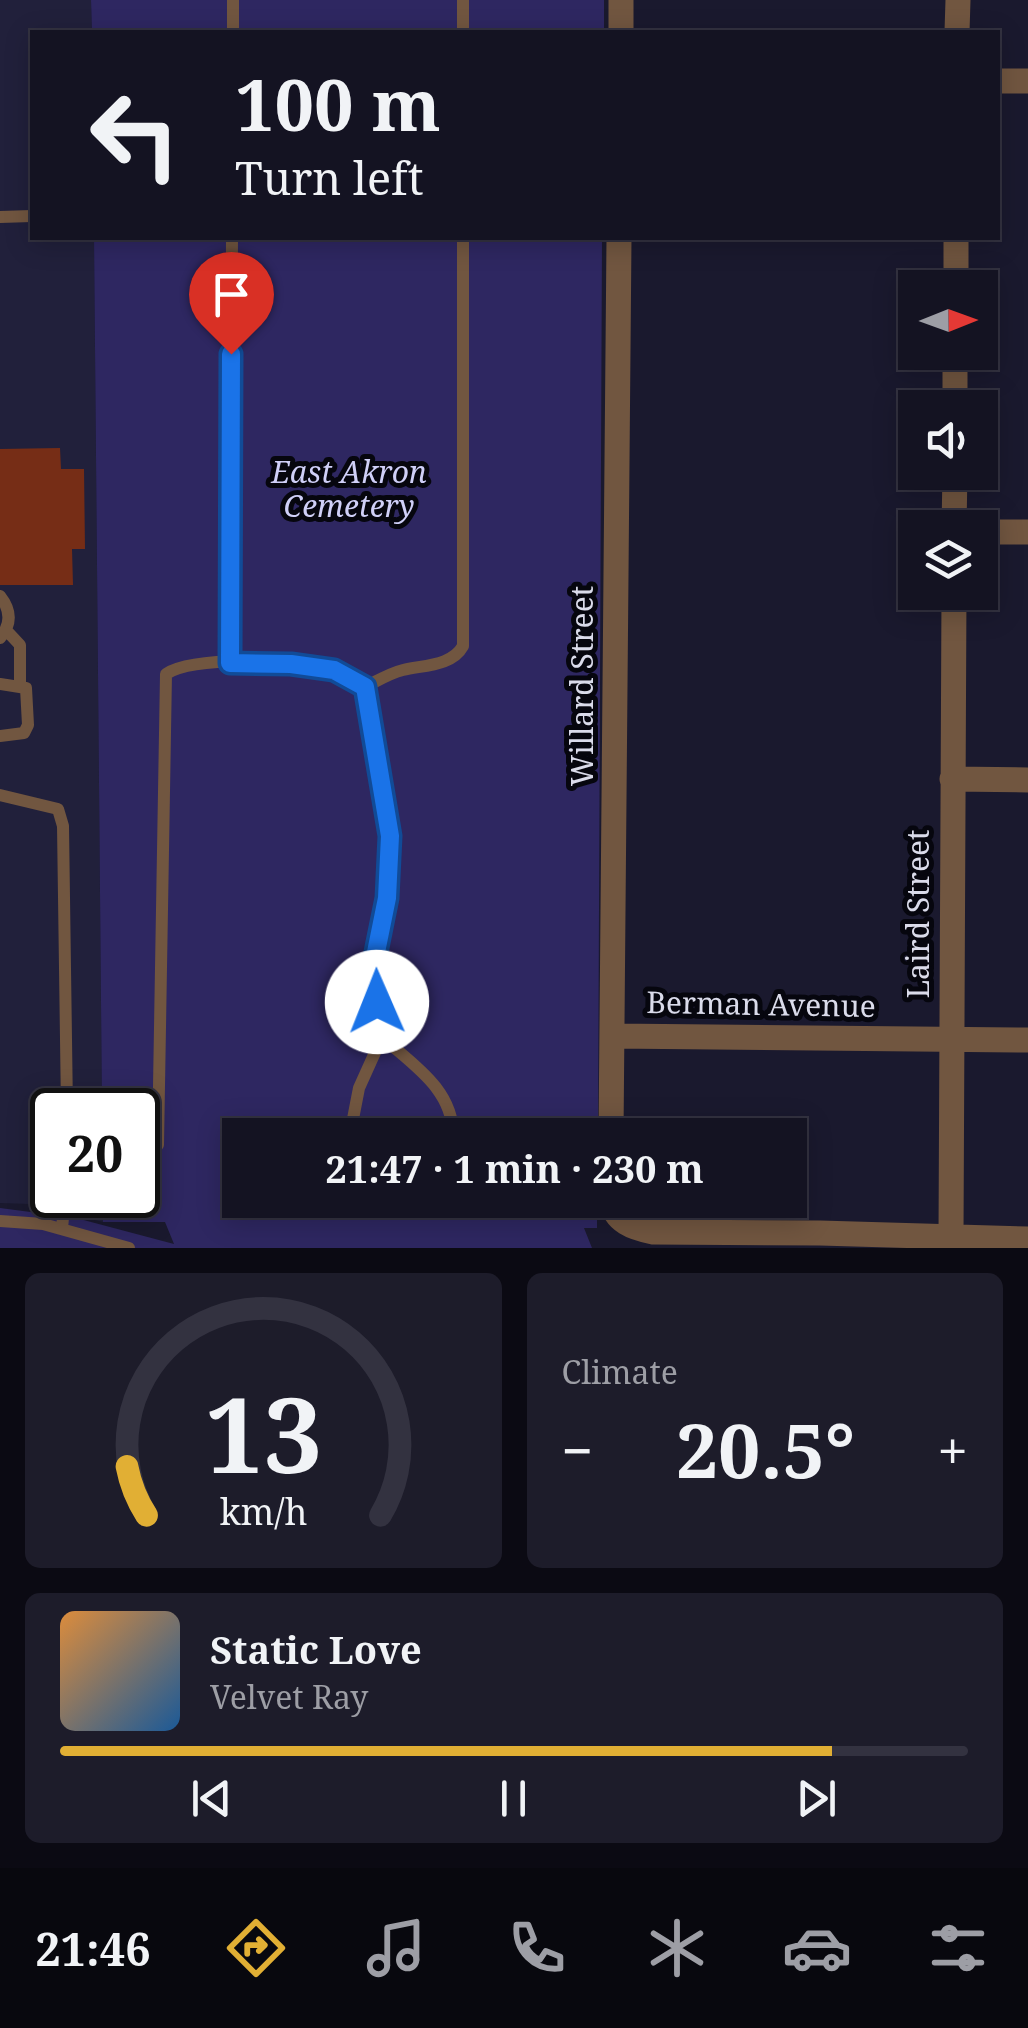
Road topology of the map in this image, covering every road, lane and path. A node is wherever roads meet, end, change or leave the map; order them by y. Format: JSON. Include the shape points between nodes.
{"nodes":[{"id":1,"x":233,"y":0,"type":"edge"},
{"id":2,"x":463,"y":0,"type":"edge"},
{"id":3,"x":621,"y":0,"type":"edge"},
{"id":4,"x":958,"y":0,"type":"edge"},
{"id":5,"x":233,"y":30,"type":"edge"},
{"id":6,"x":463,"y":30,"type":"edge"},
{"id":7,"x":621,"y":30,"type":"edge"},
{"id":8,"x":958,"y":30,"type":"edge"},
{"id":9,"x":1000,"y":81,"type":"edge"},
{"id":10,"x":1028,"y":81,"type":"edge"},
{"id":11,"x":30,"y":216,"type":"edge"},
{"id":12,"x":0,"y":217,"type":"edge"},
{"id":13,"x":232,"y":240,"type":"edge"},
{"id":14,"x":464,"y":240,"type":"edge"},
{"id":15,"x":619,"y":240,"type":"edge"},
{"id":16,"x":956,"y":240,"type":"edge"},
{"id":17,"x":956,"y":270,"type":"edge"},
{"id":18,"x":998,"y":532,"type":"edge"},
{"id":19,"x":1028,"y":532,"type":"edge"},
{"id":20,"x":0,"y":596,"type":"edge"},
{"id":21,"x":954,"y":610,"type":"edge"},
{"id":22,"x":3,"y":634,"type":"edge"},
{"id":23,"x":230,"y":663,"type":"junction"},
{"id":24,"x":0,"y":684,"type":"edge"},
{"id":25,"x":20,"y":684,"type":"junction"},
{"id":26,"x":365,"y":687,"type":"junction"},
{"id":27,"x":0,"y":736,"type":"edge"},
{"id":28,"x":952,"y":779,"type":"junction"},
{"id":29,"x":1028,"y":780,"type":"edge"},
{"id":30,"x":0,"y":795,"type":"edge"},
{"id":31,"x":613,"y":1036,"type":"junction"},
{"id":32,"x":382,"y":1037,"type":"junction"},
{"id":33,"x":952,"y":1039,"type":"junction"},
{"id":34,"x":1028,"y":1040,"type":"edge"},
{"id":35,"x":67,"y":1088,"type":"edge"},
{"id":36,"x":159,"y":1088,"type":"edge"},
{"id":37,"x":353,"y":1118,"type":"edge"},
{"id":38,"x":452,"y":1118,"type":"edge"},
{"id":39,"x":611,"y":1118,"type":"edge"},
{"id":40,"x":63,"y":1218,"type":"edge"},
{"id":41,"x":624,"y":1218,"type":"edge"},
{"id":42,"x":0,"y":1221,"type":"edge"},
{"id":43,"x":62,"y":1230,"type":"junction"},
{"id":44,"x":951,"y":1236,"type":"junction"},
{"id":45,"x":1028,"y":1239,"type":"edge"},
{"id":46,"x":820,"y":1240,"type":"edge"},
{"id":47,"x":106,"y":1245,"type":"edge"},
{"id":48,"x":129,"y":1248,"type":"edge"}],
"edges":[{"from":1,"to":5,"type":"lane"},
{"from":2,"to":6,"type":"lane"},
{"from":3,"to":7,"type":"street"},
{"from":4,"to":8,"type":"street"},
{"from":9,"to":10,"type":"street"},
{"from":11,"to":12,"type":"lane"},
{"from":13,"to":23,"type":"lane"},
{"from":14,"to":26,"type":"lane","via":[[464,646],[440,663]]},
{"from":15,"to":31,"type":"street","name":"Willard Street"},
{"from":16,"to":17,"type":"street"},
{"from":18,"to":19,"type":"street"},
{"from":20,"to":22,"type":"lane","via":[[9,612]]},
{"from":21,"to":28,"type":"street","name":"Laird Street"},
{"from":22,"to":25,"type":"lane","via":[[20,645]]},
{"from":23,"to":26,"type":"lane","via":[[334,670]]},
{"from":23,"to":36,"type":"lane","via":[[199,662],[166,674]]},
{"from":24,"to":25,"type":"lane"},
{"from":25,"to":27,"type":"lane","via":[[27,692],[28,725],[24,733]]},
{"from":26,"to":32,"type":"lane","via":[[390,836],[387,898],[373,967]]},
{"from":28,"to":29,"type":"street"},
{"from":28,"to":33,"type":"street","name":"Laird Street"},
{"from":30,"to":35,"type":"lane","via":[[58,809],[63,826]]},
{"from":31,"to":33,"type":"street","name":"Berman Avenue"},
{"from":31,"to":39,"type":"street","name":"Willard Street"},
{"from":32,"to":37,"type":"lane"},
{"from":32,"to":38,"type":"lane","via":[[440,1090]]},
{"from":33,"to":34,"type":"street","name":"Berman Avenue"},
{"from":33,"to":44,"type":"street","name":"Laird Street"},
{"from":40,"to":43,"type":"lane"},
{"from":41,"to":46,"type":"street","via":[[636,1229],[670,1234]]},
{"from":42,"to":43,"type":"lane"},
{"from":43,"to":47,"type":"lane"},
{"from":44,"to":45,"type":"street"},
{"from":44,"to":46,"type":"street"},
{"from":47,"to":48,"type":"lane"}]}
